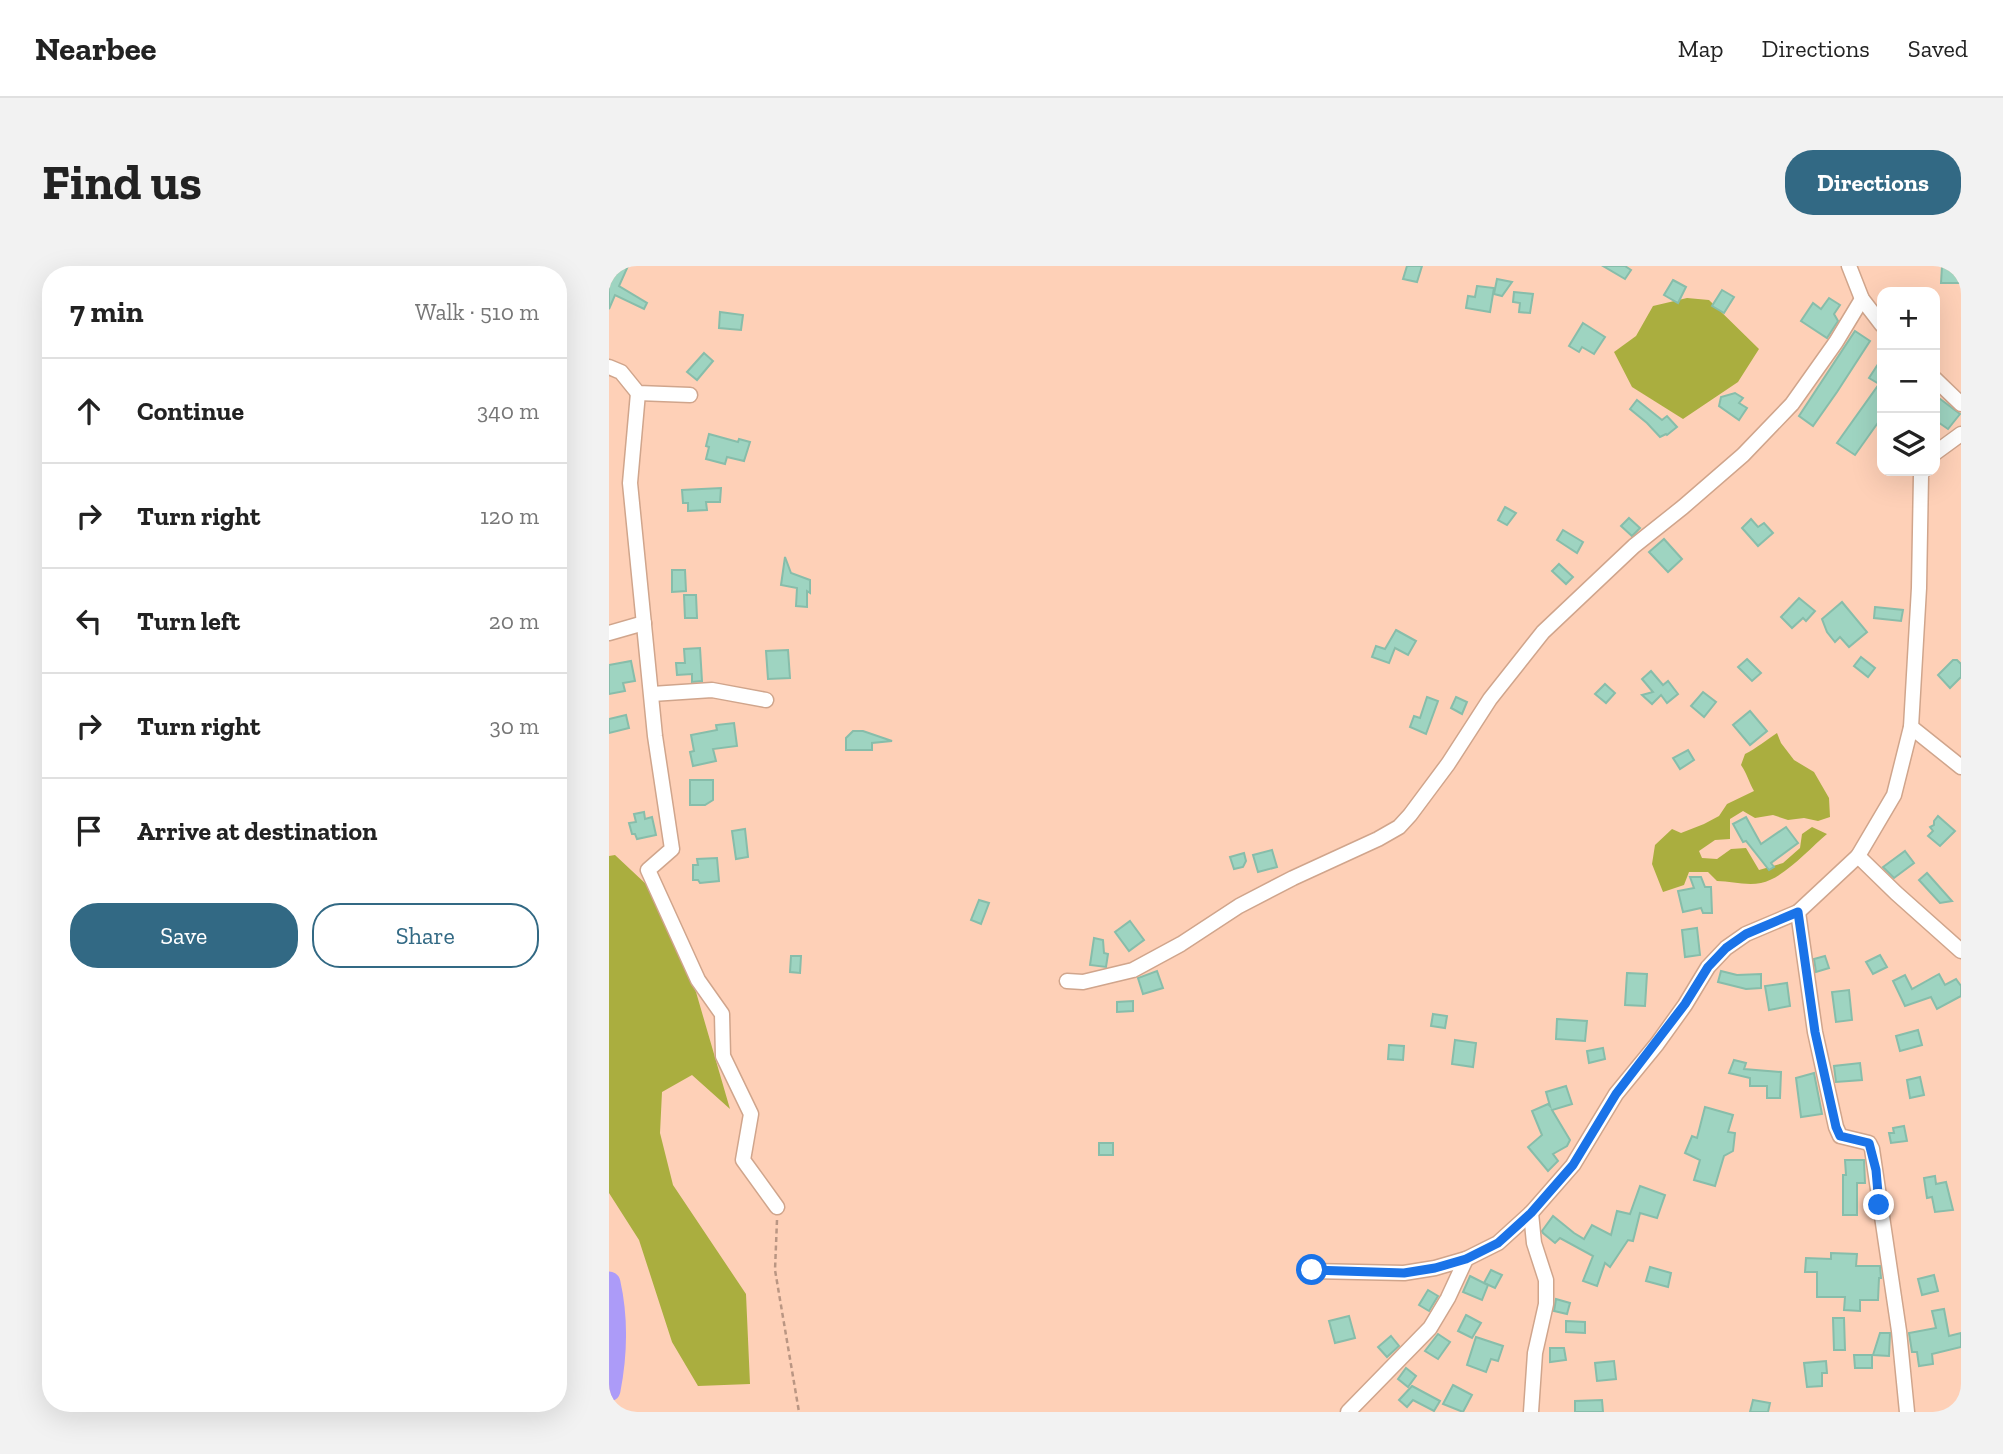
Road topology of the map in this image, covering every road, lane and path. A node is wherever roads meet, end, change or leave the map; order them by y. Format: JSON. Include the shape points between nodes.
{"nodes":[{"id":1,"x":1849,"y":266,"type":"edge"},
{"id":2,"x":1862,"y":299,"type":"junction"},
{"id":3,"x":1877,"y":318,"type":"edge"},
{"id":4,"x":609,"y":366,"type":"edge"},
{"id":5,"x":1940,"y":384,"type":"edge"},
{"id":6,"x":638,"y":393,"type":"junction"},
{"id":7,"x":690,"y":395,"type":"dead end"},
{"id":8,"x":1961,"y":404,"type":"edge"},
{"id":9,"x":1961,"y":434,"type":"edge"},
{"id":10,"x":1940,"y":449,"type":"edge"},
{"id":11,"x":1921,"y":476,"type":"edge"},
{"id":12,"x":645,"y":623,"type":"junction"},
{"id":13,"x":609,"y":633,"type":"edge"},
{"id":14,"x":652,"y":694,"type":"junction"},
{"id":15,"x":766,"y":701,"type":"dead end"},
{"id":16,"x":1911,"y":727,"type":"junction"},
{"id":17,"x":1961,"y":767,"type":"edge"},
{"id":18,"x":1858,"y":856,"type":"junction"},
{"id":19,"x":1798,"y":912,"type":"junction"},
{"id":20,"x":1961,"y":951,"type":"edge"},
{"id":21,"x":1067,"y":981,"type":"dead end"},
{"id":22,"x":777,"y":1207,"type":"joint"},
{"id":23,"x":1531,"y":1213,"type":"junction"},
{"id":24,"x":1466,"y":1259,"type":"junction"},
{"id":25,"x":1312,"y":1270,"type":"dead end"},
{"id":26,"x":799,"y":1412,"type":"edge"},
{"id":27,"x":1348,"y":1412,"type":"edge"},
{"id":28,"x":1531,"y":1412,"type":"edge"},
{"id":29,"x":1907,"y":1412,"type":"edge"}],
"edges":[{"from":1,"to":2,"type":"street"},
{"from":2,"to":3,"type":"street"},
{"from":2,"to":21,"type":"street","via":[[1811,379],[1744,455],[1634,546],[1543,632],[1399,827],[1239,906],[1133,970],[1083,982]]},
{"from":4,"to":6,"type":"street","via":[[621,372]]},
{"from":5,"to":8,"type":"street"},
{"from":6,"to":7,"type":"street"},
{"from":6,"to":12,"type":"street","via":[[630,483]]},
{"from":9,"to":10,"type":"street"},
{"from":11,"to":16,"type":"street"},
{"from":12,"to":13,"type":"street"},
{"from":12,"to":14,"type":"street"},
{"from":14,"to":15,"type":"street","via":[[712,690]]},
{"from":14,"to":22,"type":"street","via":[[672,849],[648,870],[698,979],[722,1014],[723,1056],[751,1114],[743,1160]]},
{"from":16,"to":17,"type":"street"},
{"from":16,"to":18,"type":"street","via":[[1893,795]]},
{"from":18,"to":19,"type":"street"},
{"from":18,"to":20,"type":"street"},
{"from":19,"to":23,"type":"street","via":[[1746,934],[1708,967],[1616,1094],[1573,1165]]},
{"from":19,"to":29,"type":"street","via":[[1815,1032],[1836,1127],[1840,1136],[1869,1143],[1872,1149]]},
{"from":22,"to":26,"type":"path","via":[[775,1270]]},
{"from":23,"to":24,"type":"street","via":[[1498,1243]]},
{"from":23,"to":28,"type":"street","via":[[1534,1243],[1546,1280]]},
{"from":24,"to":25,"type":"street","via":[[1404,1273]]},
{"from":24,"to":27,"type":"street","via":[[1430,1328]]}]}
